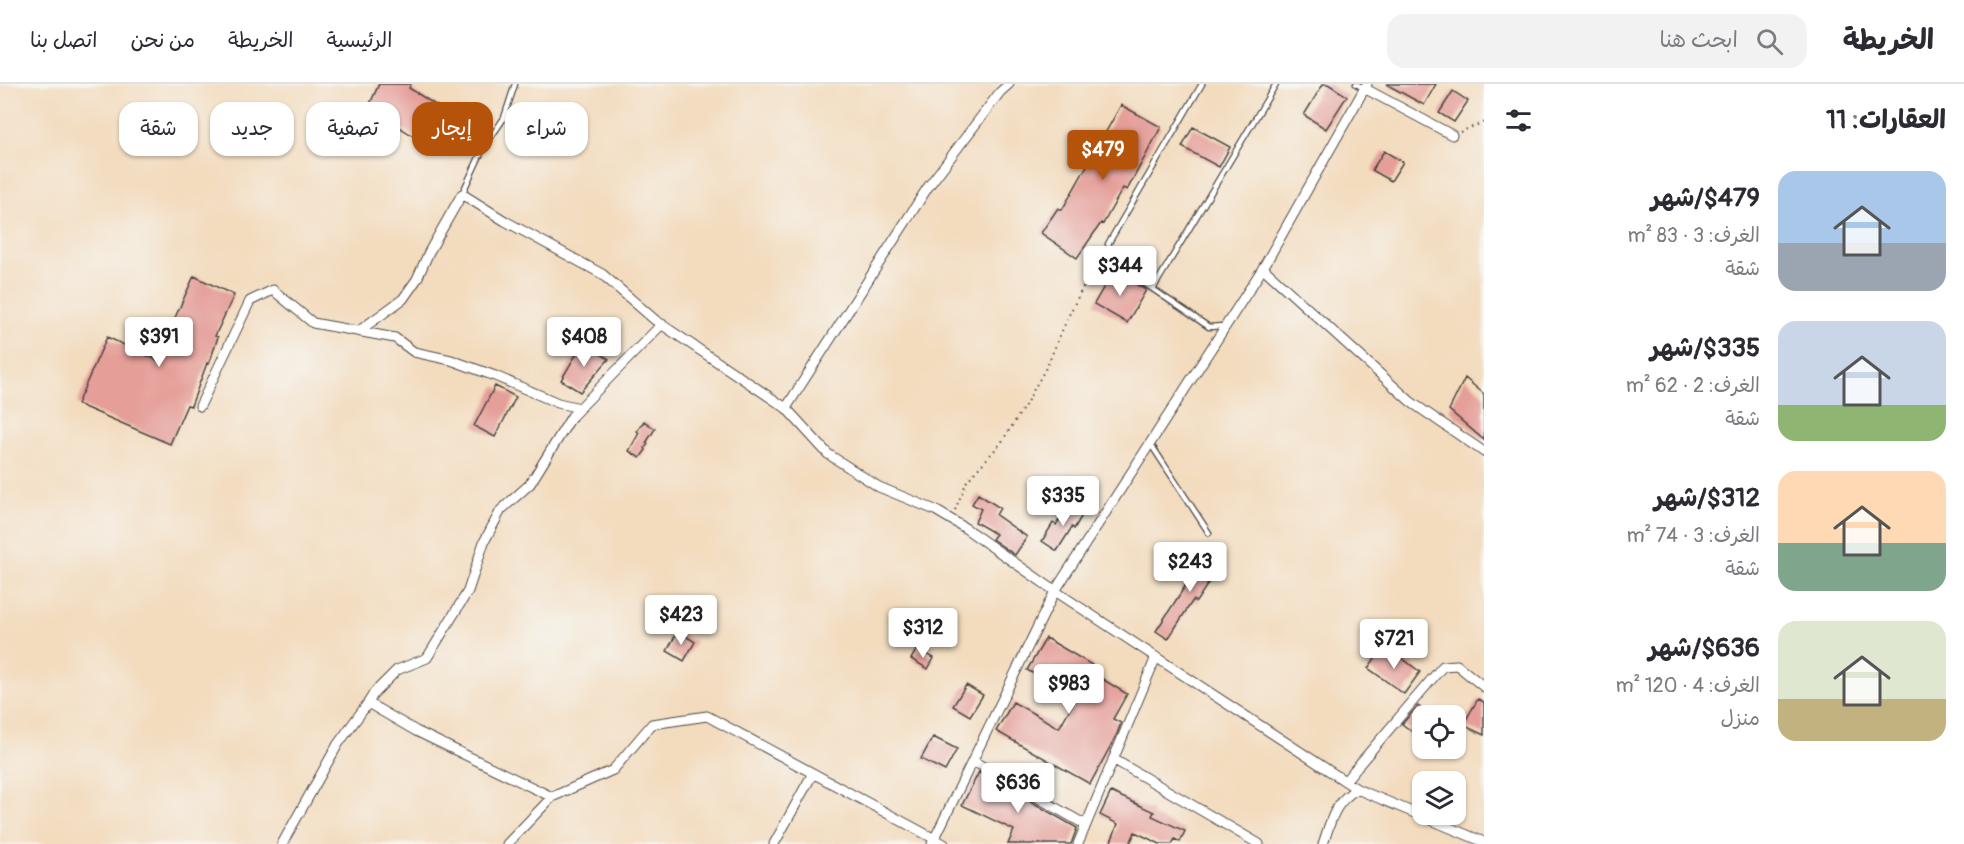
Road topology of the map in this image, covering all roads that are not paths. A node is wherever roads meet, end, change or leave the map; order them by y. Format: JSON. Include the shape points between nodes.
{"nodes":[{"id":1,"x":515,"y":84,"type":"edge"},
{"id":2,"x":1010,"y":84,"type":"edge"},
{"id":3,"x":1202,"y":84,"type":"edge"},
{"id":4,"x":1276,"y":84,"type":"edge"},
{"id":5,"x":1362,"y":85,"type":"edge"},
{"id":6,"x":1452,"y":135,"type":"road end"},
{"id":7,"x":462,"y":194,"type":"junction"},
{"id":8,"x":1263,"y":268,"type":"junction"},
{"id":9,"x":1153,"y":289,"type":"junction"},
{"id":10,"x":662,"y":324,"type":"junction"},
{"id":11,"x":1226,"y":326,"type":"junction"},
{"id":12,"x":359,"y":331,"type":"junction"},
{"id":13,"x":200,"y":406,"type":"dead end"},
{"id":14,"x":580,"y":408,"type":"junction"},
{"id":15,"x":786,"y":408,"type":"junction"},
{"id":16,"x":1150,"y":442,"type":"junction"},
{"id":17,"x":1484,"y":452,"type":"edge"},
{"id":18,"x":1209,"y":533,"type":"dead end"},
{"id":19,"x":1055,"y":591,"type":"junction"},
{"id":20,"x":1156,"y":657,"type":"junction"},
{"id":21,"x":1484,"y":687,"type":"edge"},
{"id":22,"x":368,"y":702,"type":"junction"},
{"id":23,"x":1113,"y":759,"type":"junction"},
{"id":24,"x":973,"y":761,"type":"junction"},
{"id":25,"x":813,"y":773,"type":"junction"},
{"id":26,"x":1345,"y":781,"type":"junction"},
{"id":27,"x":1357,"y":789,"type":"junction"},
{"id":28,"x":552,"y":797,"type":"junction"},
{"id":29,"x":1086,"y":825,"type":"junction"},
{"id":30,"x":934,"y":841,"type":"edge"},
{"id":31,"x":1484,"y":842,"type":"edge"},
{"id":32,"x":282,"y":844,"type":"edge"},
{"id":33,"x":507,"y":844,"type":"edge"},
{"id":34,"x":774,"y":844,"type":"edge"},
{"id":35,"x":944,"y":844,"type":"edge"},
{"id":36,"x":1078,"y":844,"type":"edge"},
{"id":37,"x":1259,"y":844,"type":"edge"},
{"id":38,"x":1323,"y":844,"type":"edge"}],
"edges":[{"from":1,"to":7,"type":"lane","via":[[504,118],[483,149]]},
{"from":2,"to":15,"type":"street","via":[[928,187]]},
{"from":3,"to":9,"type":"lane","via":[[1108,244],[1120,267]]},
{"from":4,"to":9,"type":"lane"},
{"from":5,"to":6,"type":"street"},
{"from":5,"to":8,"type":"street"},
{"from":7,"to":10,"type":"street","via":[[602,274]]},
{"from":7,"to":12,"type":"street","via":[[403,299]]},
{"from":8,"to":11,"type":"street"},
{"from":8,"to":17,"type":"street","via":[[1411,402]]},
{"from":9,"to":11,"type":"lane","via":[[1209,327]]},
{"from":10,"to":14,"type":"street"},
{"from":10,"to":15,"type":"street"},
{"from":11,"to":16,"type":"street"},
{"from":12,"to":13,"type":"street","via":[[313,323],[273,290],[250,301]]},
{"from":12,"to":14,"type":"street","via":[[395,338],[414,352],[451,360]]},
{"from":14,"to":22,"type":"street","via":[[530,484],[501,510],[484,542],[468,591],[427,658],[397,670]]},
{"from":15,"to":19,"type":"street","via":[[828,454],[879,487],[935,510]]},
{"from":16,"to":18,"type":"lane"},
{"from":16,"to":19,"type":"street"},
{"from":19,"to":20,"type":"street"},
{"from":19,"to":24,"type":"street"},
{"from":20,"to":23,"type":"street"},
{"from":20,"to":26,"type":"street"},
{"from":21,"to":26,"type":"street","via":[[1457,665],[1443,666]]},
{"from":22,"to":28,"type":"street"},
{"from":22,"to":32,"type":"street","via":[[338,744]]},
{"from":23,"to":29,"type":"street"},
{"from":23,"to":37,"type":"street"},
{"from":24,"to":29,"type":"street"},
{"from":24,"to":30,"type":"street"},
{"from":25,"to":28,"type":"street","via":[[707,716],[652,724],[613,770]]},
{"from":25,"to":30,"type":"street"},
{"from":25,"to":34,"type":"street"},
{"from":26,"to":27,"type":"street"},
{"from":27,"to":31,"type":"street"},
{"from":27,"to":38,"type":"street","via":[[1344,796]]},
{"from":28,"to":33,"type":"street"},
{"from":29,"to":36,"type":"street"},
{"from":30,"to":35,"type":"street"}]}
